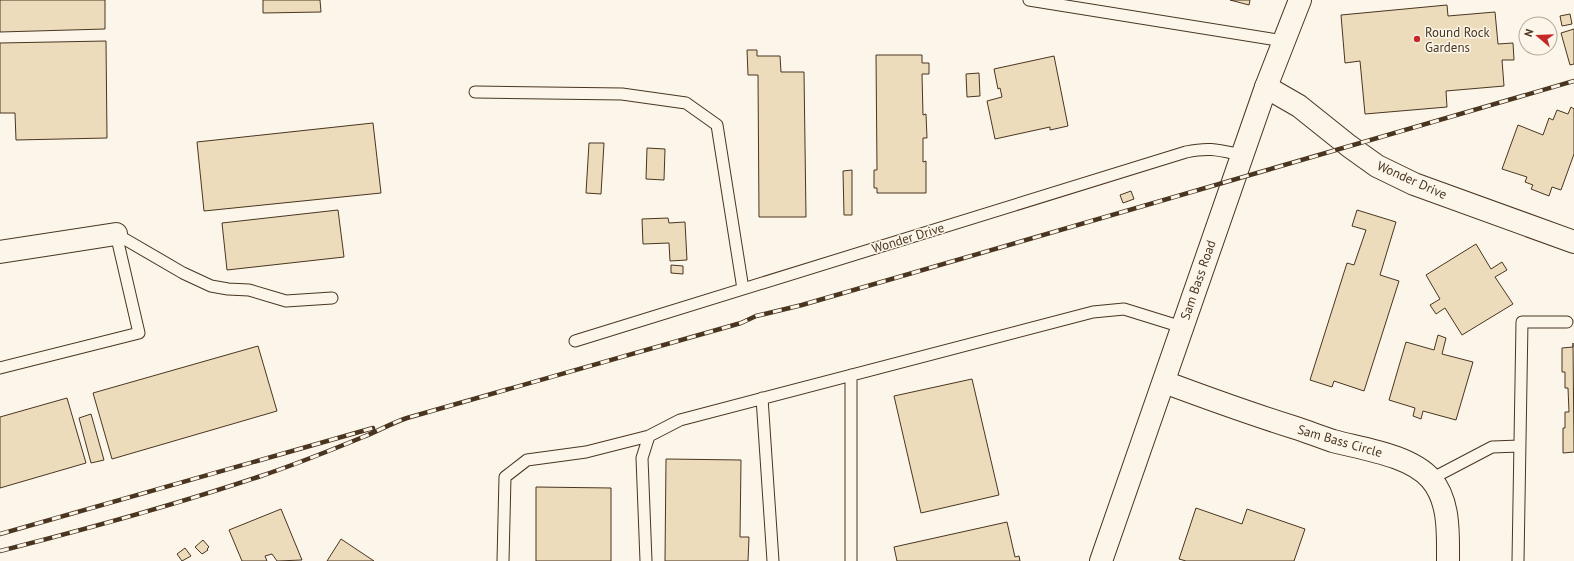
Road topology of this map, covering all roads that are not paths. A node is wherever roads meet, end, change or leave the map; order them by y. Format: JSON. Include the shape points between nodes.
{"nodes":[{"id":1,"x":1029,"y":0,"type":"edge"},
{"id":2,"x":1300,"y":0,"type":"edge"},
{"id":3,"x":1091,"y":5,"type":"edge"},
{"id":4,"x":1284,"y":42,"type":"junction"},
{"id":5,"x":1266,"y":87,"type":"junction"},
{"id":6,"x":474,"y":92,"type":"dead end"},
{"id":7,"x":1242,"y":155,"type":"junction"},
{"id":8,"x":116,"y":234,"type":"junction"},
{"id":9,"x":1574,"y":242,"type":"edge"},
{"id":10,"x":0,"y":252,"type":"edge"},
{"id":11,"x":743,"y":289,"type":"junction"},
{"id":12,"x":332,"y":298,"type":"dead end"},
{"id":13,"x":1568,"y":322,"type":"dead end"},
{"id":14,"x":1182,"y":327,"type":"junction"},
{"id":15,"x":575,"y":341,"type":"dead end"},
{"id":16,"x":0,"y":368,"type":"edge"},
{"id":17,"x":851,"y":375,"type":"junction"},
{"id":18,"x":1164,"y":382,"type":"junction"},
{"id":19,"x":762,"y":398,"type":"junction"},
{"id":20,"x":649,"y":436,"type":"junction"},
{"id":21,"x":1520,"y":446,"type":"junction"},
{"id":22,"x":1431,"y":479,"type":"junction"},
{"id":23,"x":503,"y":561,"type":"edge"},
{"id":24,"x":646,"y":561,"type":"edge"},
{"id":25,"x":773,"y":561,"type":"edge"},
{"id":26,"x":851,"y":561,"type":"edge"},
{"id":27,"x":1101,"y":561,"type":"edge"},
{"id":28,"x":1448,"y":561,"type":"edge"},
{"id":29,"x":1518,"y":561,"type":"edge"}],
"edges":[{"from":1,"to":3,"type":"lane"},
{"from":2,"to":4,"type":"street","name":"Sam Bass Road"},
{"from":3,"to":4,"type":"lane"},
{"from":4,"to":5,"type":"street","name":"Sam Bass Road"},
{"from":5,"to":7,"type":"street","name":"Sam Bass Road"},
{"from":5,"to":9,"type":"street","name":"Wonder Drive","via":[[1299,106],[1377,166],[1414,184]]},
{"from":6,"to":11,"type":"lane","via":[[622,94],[686,103],[717,125]]},
{"from":7,"to":11,"type":"lane","name":"Wonder Drive","via":[[1214,149],[1186,152]]},
{"from":7,"to":14,"type":"street","name":"Sam Bass Road"},
{"from":8,"to":10,"type":"street"},
{"from":8,"to":12,"type":"lane","via":[[183,273],[211,286],[249,290],[286,301]]},
{"from":8,"to":16,"type":"lane","via":[[139,332]]},
{"from":11,"to":15,"type":"lane","name":"Wonder Drive"},
{"from":13,"to":21,"type":"lane","via":[[1522,322]]},
{"from":14,"to":17,"type":"lane","via":[[1124,309],[1093,312]]},
{"from":14,"to":18,"type":"street","name":"Sam Bass Road"},
{"from":17,"to":19,"type":"lane"},
{"from":17,"to":26,"type":"lane"},
{"from":18,"to":22,"type":"street","name":"Sam Bass Circle","via":[[1250,414],[1394,456]]},
{"from":18,"to":27,"type":"street","name":"Sam Bass Road"},
{"from":19,"to":20,"type":"lane","via":[[680,420]]},
{"from":19,"to":25,"type":"lane"},
{"from":20,"to":23,"type":"lane","via":[[586,452],[527,460],[504,476]]},
{"from":20,"to":24,"type":"lane","via":[[642,458]]},
{"from":21,"to":22,"type":"lane","via":[[1492,447]]},
{"from":21,"to":29,"type":"lane"},
{"from":22,"to":28,"type":"street","name":"Sam Bass Circle","via":[[1442,499],[1448,526]]}]}
